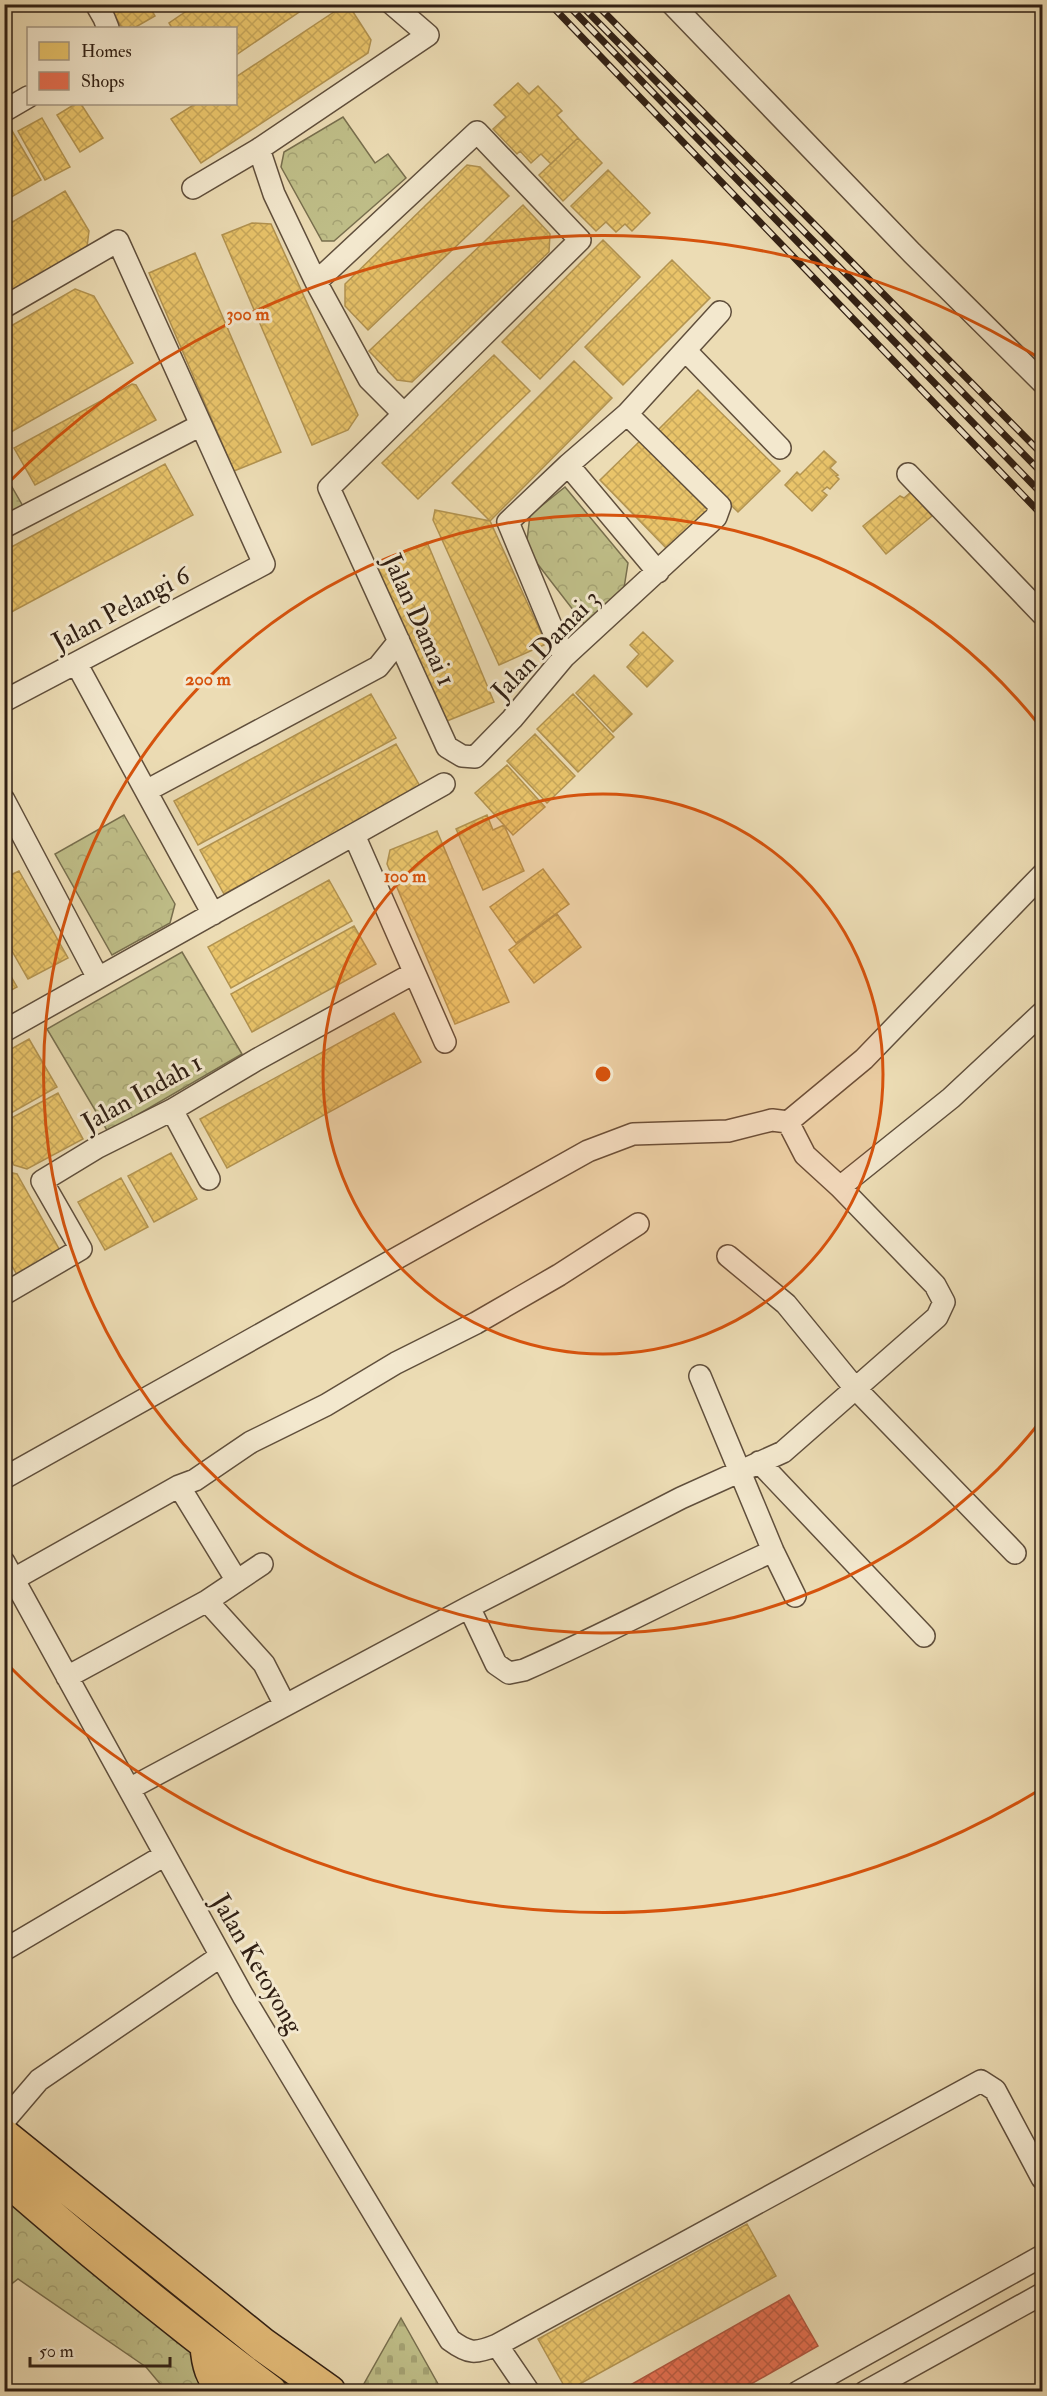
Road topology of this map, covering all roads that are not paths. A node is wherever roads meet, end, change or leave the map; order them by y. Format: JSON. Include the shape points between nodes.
{"nodes":[{"id":1,"x":96,"y":4,"type":"edge"},
{"id":2,"x":392,"y":4,"type":"edge"},
{"id":3,"x":672,"y":4,"type":"edge"},
{"id":4,"x":108,"y":27,"type":"edge"},
{"id":5,"x":27,"y":98,"type":"edge"},
{"id":6,"x":4,"y":111,"type":"edge"},
{"id":7,"x":259,"y":150,"type":"junction"},
{"id":8,"x":193,"y":188,"type":"dead end"},
{"id":9,"x":316,"y":282,"type":"junction"},
{"id":10,"x":4,"y":307,"type":"edge"},
{"id":11,"x":720,"y":312,"type":"dead end"},
{"id":12,"x":686,"y":351,"type":"junction"},
{"id":13,"x":1042,"y":382,"type":"edge"},
{"id":14,"x":404,"y":414,"type":"junction"},
{"id":15,"x":627,"y":414,"type":"junction"},
{"id":16,"x":201,"y":425,"type":"junction"},
{"id":17,"x":780,"y":448,"type":"dead end"},
{"id":18,"x":568,"y":465,"type":"junction"},
{"id":19,"x":908,"y":474,"type":"dead end"},
{"id":20,"x":4,"y":527,"type":"edge"},
{"id":21,"x":658,"y":572,"type":"junction"},
{"id":22,"x":1042,"y":614,"type":"edge"},
{"id":23,"x":399,"y":642,"type":"junction"},
{"id":24,"x":564,"y":657,"type":"junction"},
{"id":25,"x":76,"y":663,"type":"junction"},
{"id":26,"x":4,"y":700,"type":"edge"},
{"id":27,"x":475,"y":757,"type":"joint"},
{"id":28,"x":444,"y":784,"type":"dead end"},
{"id":29,"x":146,"y":791,"type":"junction"},
{"id":30,"x":4,"y":800,"type":"edge"},
{"id":31,"x":354,"y":835,"type":"junction"},
{"id":32,"x":1042,"y":875,"type":"edge"},
{"id":33,"x":213,"y":914,"type":"junction"},
{"id":34,"x":414,"y":973,"type":"junction"},
{"id":35,"x":98,"y":978,"type":"junction"},
{"id":36,"x":1042,"y":1013,"type":"edge"},
{"id":37,"x":4,"y":1031,"type":"edge"},
{"id":38,"x":445,"y":1042,"type":"dead end"},
{"id":39,"x":172,"y":1110,"type":"junction"},
{"id":40,"x":789,"y":1122,"type":"junction"},
{"id":41,"x":209,"y":1179,"type":"dead end"},
{"id":42,"x":840,"y":1187,"type":"junction"},
{"id":43,"x":638,"y":1224,"type":"dead end"},
{"id":44,"x":729,"y":1256,"type":"dead end"},
{"id":45,"x":4,"y":1294,"type":"edge"},
{"id":46,"x":700,"y":1376,"type":"dead end"},
{"id":47,"x":854,"y":1387,"type":"junction"},
{"id":48,"x":759,"y":1462,"type":"junction"},
{"id":49,"x":739,"y":1471,"type":"junction"},
{"id":50,"x":4,"y":1478,"type":"edge"},
{"id":51,"x":179,"y":1486,"type":"junction"},
{"id":52,"x":772,"y":1551,"type":"junction"},
{"id":53,"x":1015,"y":1553,"type":"dead end"},
{"id":54,"x":262,"y":1564,"type":"dead end"},
{"id":55,"x":9,"y":1571,"type":"edge"},
{"id":56,"x":237,"y":1581,"type":"junction"},
{"id":57,"x":795,"y":1596,"type":"dead end"},
{"id":58,"x":207,"y":1601,"type":"junction"},
{"id":59,"x":469,"y":1607,"type":"junction"},
{"id":60,"x":924,"y":1636,"type":"dead end"},
{"id":61,"x":67,"y":1677,"type":"junction"},
{"id":62,"x":285,"y":1705,"type":"junction"},
{"id":63,"x":129,"y":1789,"type":"junction"},
{"id":64,"x":165,"y":1854,"type":"junction"},
{"id":65,"x":4,"y":1950,"type":"edge"},
{"id":66,"x":221,"y":1956,"type":"junction"},
{"id":67,"x":4,"y":2121,"type":"edge"},
{"id":68,"x":4,"y":2136,"type":"edge"},
{"id":69,"x":4,"y":2176,"type":"edge"},
{"id":70,"x":1042,"y":2178,"type":"edge"},
{"id":71,"x":1042,"y":2256,"type":"edge"},
{"id":72,"x":1042,"y":2294,"type":"edge"},
{"id":73,"x":207,"y":2345,"type":"junction"},
{"id":74,"x":263,"y":2345,"type":"junction"},
{"id":75,"x":497,"y":2345,"type":"junction"},
{"id":76,"x":226,"y":2391,"type":"edge"},
{"id":77,"x":270,"y":2391,"type":"edge"},
{"id":78,"x":286,"y":2391,"type":"edge"},
{"id":79,"x":329,"y":2391,"type":"edge"},
{"id":80,"x":529,"y":2391,"type":"edge"},
{"id":81,"x":798,"y":2391,"type":"edge"},
{"id":82,"x":865,"y":2391,"type":"edge"}],
"edges":[{"from":1,"to":4,"type":"street"},
{"from":2,"to":7,"type":"street","via":[[428,35]]},
{"from":3,"to":13,"type":"street"},
{"from":5,"to":6,"type":"street"},
{"from":7,"to":8,"type":"street"},
{"from":7,"to":9,"type":"street","via":[[274,194]]},
{"from":9,"to":14,"type":"street","via":[[369,379]]},
{"from":9,"to":14,"type":"street","via":[[477,132],[580,240]]},
{"from":10,"to":16,"type":"street","via":[[118,242]]},
{"from":11,"to":12,"type":"street"},
{"from":12,"to":15,"type":"street"},
{"from":12,"to":17,"type":"street"},
{"from":14,"to":23,"type":"street","name":"Jalan Damai 1","via":[[329,488]]},
{"from":15,"to":18,"type":"street"},
{"from":15,"to":21,"type":"street","name":"Jalan Damai 3","via":[[720,506],[716,517]]},
{"from":16,"to":20,"type":"street"},
{"from":16,"to":25,"type":"street","name":"Jalan Pelangi 6","via":[[264,564]]},
{"from":18,"to":21,"type":"street"},
{"from":18,"to":24,"type":"street","via":[[508,522]]},
{"from":19,"to":22,"type":"street"},
{"from":21,"to":24,"type":"street","name":"Jalan Damai 3"},
{"from":23,"to":27,"type":"street","name":"Jalan Damai 1","via":[[447,747],[462,756]]},
{"from":23,"to":29,"type":"street","via":[[378,667]]},
{"from":24,"to":27,"type":"street","name":"Jalan Damai 3"},
{"from":25,"to":26,"type":"street","name":"Jalan Pelangi 6"},
{"from":25,"to":29,"type":"street"},
{"from":28,"to":31,"type":"street"},
{"from":29,"to":33,"type":"street"},
{"from":30,"to":35,"type":"street"},
{"from":31,"to":33,"type":"street"},
{"from":31,"to":34,"type":"street"},
{"from":32,"to":40,"type":"street","via":[[864,1059]]},
{"from":33,"to":35,"type":"street"},
{"from":34,"to":38,"type":"street"},
{"from":34,"to":39,"type":"street","name":"Jalan Indah 1"},
{"from":35,"to":37,"type":"street"},
{"from":36,"to":42,"type":"street","via":[[951,1098]]},
{"from":39,"to":41,"type":"street"},
{"from":39,"to":45,"type":"street","name":"Jalan Indah 1","via":[[42,1181],[81,1249]]},
{"from":40,"to":42,"type":"street","via":[[805,1155]]},
{"from":40,"to":50,"type":"street","via":[[772,1120],[728,1131],[633,1134],[588,1151]]},
{"from":42,"to":47,"type":"street","via":[[935,1285],[944,1302],[936,1317]]},
{"from":43,"to":51,"type":"street","via":[[486,1317],[251,1442],[195,1480]]},
{"from":44,"to":47,"type":"street","via":[[786,1304]]},
{"from":46,"to":49,"type":"street"},
{"from":47,"to":48,"type":"street","via":[[783,1452]]},
{"from":47,"to":53,"type":"street"},
{"from":48,"to":49,"type":"street"},
{"from":48,"to":60,"type":"street"},
{"from":49,"to":52,"type":"street"},
{"from":49,"to":59,"type":"street"},
{"from":51,"to":55,"type":"street"},
{"from":51,"to":56,"type":"street"},
{"from":52,"to":57,"type":"street"},
{"from":52,"to":59,"type":"street","via":[[615,1629],[509,1673],[496,1664]]},
{"from":54,"to":56,"type":"street"},
{"from":55,"to":61,"type":"street","name":"Jalan Ketoyong"},
{"from":56,"to":58,"type":"street"},
{"from":58,"to":61,"type":"street"},
{"from":58,"to":62,"type":"street","via":[[264,1664]]},
{"from":59,"to":62,"type":"street"},
{"from":61,"to":63,"type":"street","name":"Jalan Ketoyong"},
{"from":62,"to":63,"type":"street"},
{"from":63,"to":64,"type":"street","name":"Jalan Ketoyong"},
{"from":64,"to":65,"type":"street"},
{"from":64,"to":66,"type":"street","name":"Jalan Ketoyong"},
{"from":66,"to":67,"type":"street","via":[[39,2080]]},
{"from":66,"to":75,"type":"street","name":"Jalan Ketoyong","via":[[450,2340],[471,2352]]},
{"from":68,"to":74,"type":"main road"},
{"from":69,"to":73,"type":"main road"},
{"from":70,"to":75,"type":"street","name":"Jalan Ketoyong","via":[[995,2090],[981,2081]]},
{"from":71,"to":81,"type":"street"},
{"from":72,"to":82,"type":"street"},
{"from":73,"to":76,"type":"main road","via":[[210,2370]]},
{"from":73,"to":77,"type":"main road"},
{"from":74,"to":78,"type":"main road","via":[[284,2374]]},
{"from":74,"to":79,"type":"main road"},
{"from":75,"to":80,"type":"street"}]}
